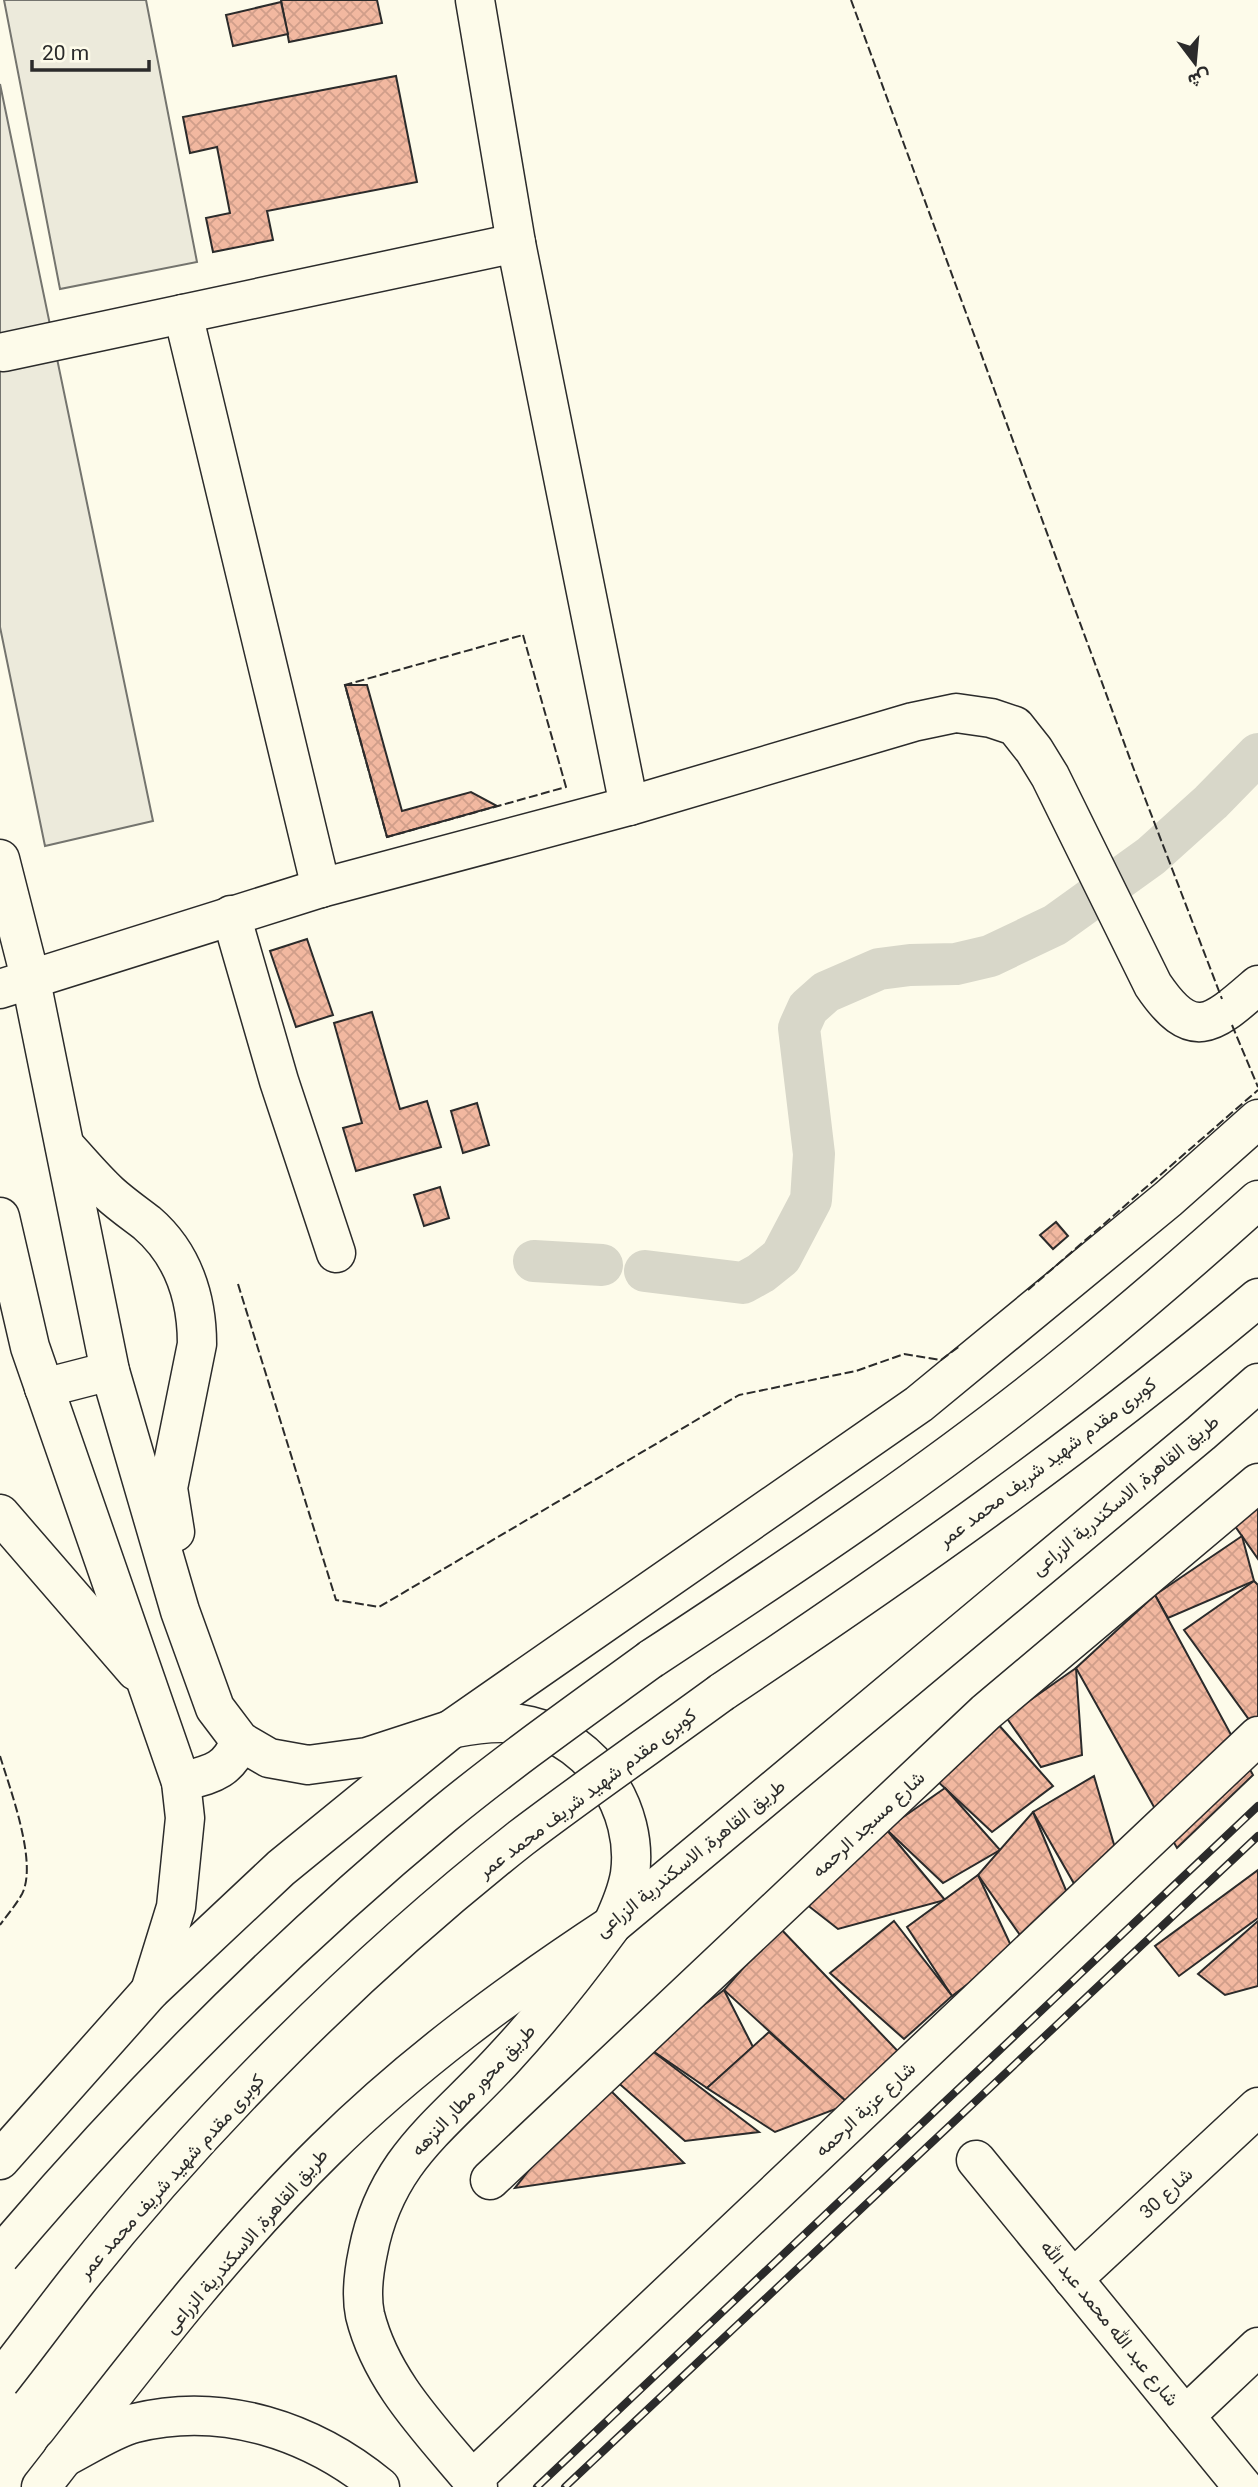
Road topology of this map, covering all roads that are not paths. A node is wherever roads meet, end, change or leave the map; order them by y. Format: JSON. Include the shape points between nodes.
{"nodes":[{"id":1,"x":475,"y":0,"type":"edge"},
{"id":2,"x":516,"y":243,"type":"junction"},
{"id":3,"x":183,"y":314,"type":"junction"},
{"id":4,"x":4,"y":352,"type":"dead end"},
{"id":5,"x":629,"y":806,"type":"junction"},
{"id":6,"x":0,"y":859,"type":"edge"},
{"id":7,"x":321,"y":888,"type":"junction"},
{"id":8,"x":231,"y":915,"type":"junction"},
{"id":9,"x":16,"y":985,"type":"edge"},
{"id":10,"x":1258,"y":985,"type":"edge"},
{"id":11,"x":1258,"y":1119,"type":"edge"},
{"id":12,"x":64,"y":1145,"type":"junction"},
{"id":13,"x":1258,"y":1200,"type":"edge"},
{"id":14,"x":0,"y":1217,"type":"edge"},
{"id":15,"x":336,"y":1253,"type":"dead end"},
{"id":16,"x":1258,"y":1298,"type":"edge"},
{"id":17,"x":110,"y":1371,"type":"junction"},
{"id":18,"x":1258,"y":1383,"type":"edge"},
{"id":19,"x":44,"y":1388,"type":"junction"},
{"id":20,"x":1258,"y":1483,"type":"edge"},
{"id":21,"x":0,"y":1514,"type":"edge"},
{"id":22,"x":195,"y":1655,"type":"junction"},
{"id":23,"x":148,"y":1685,"type":"junction"},
{"id":24,"x":450,"y":1730,"type":"junction"},
{"id":25,"x":1258,"y":1736,"type":"edge"},
{"id":26,"x":240,"y":1741,"type":"junction"},
{"id":27,"x":181,"y":1782,"type":"junction"},
{"id":28,"x":612,"y":1925,"type":"junction"},
{"id":29,"x":150,"y":1991,"type":"junction"},
{"id":30,"x":1258,"y":2107,"type":"edge"},
{"id":31,"x":0,"y":2160,"type":"edge"},
{"id":32,"x":976,"y":2160,"type":"dead end"},
{"id":33,"x":490,"y":2180,"type":"dead end"},
{"id":34,"x":0,"y":2256,"type":"edge"},
{"id":35,"x":1073,"y":2279,"type":"junction"},
{"id":36,"x":1258,"y":2347,"type":"edge"},
{"id":37,"x":0,"y":2381,"type":"edge"},
{"id":38,"x":1185,"y":2416,"type":"junction"},
{"id":39,"x":52,"y":2473,"type":"edge"},
{"id":40,"x":475,"y":2483,"type":"edge"},
{"id":41,"x":380,"y":2487,"type":"edge"},
{"id":42,"x":1243,"y":2487,"type":"edge"}],
"edges":[{"from":1,"to":2,"type":"main road"},
{"from":2,"to":3,"type":"main road"},
{"from":2,"to":5,"type":"main road"},
{"from":3,"to":4,"type":"main road"},
{"from":3,"to":7,"type":"main road"},
{"from":5,"to":7,"type":"main road"},
{"from":5,"to":10,"type":"main road","via":[[913,722],[956,713],[991,718],[1015,726],[1050,776],[1166,1004],[1184,1019],[1206,1023],[1227,1012]]},
{"from":6,"to":9,"type":"main road"},
{"from":7,"to":8,"type":"main road"},
{"from":8,"to":9,"type":"main road"},
{"from":8,"to":15,"type":"main road"},
{"from":9,"to":12,"type":"main road"},
{"from":11,"to":24,"type":"main road","via":[[919,1404]]},
{"from":12,"to":17,"type":"main road"},
{"from":12,"to":22,"type":"main road","via":[[107,1192],[167,1245],[193,1298],[197,1344],[168,1488]]},
{"from":13,"to":34,"type":"main road","bridge":true,"via":[[1076,1357],[973,1437],[651,1659],[465,1798],[346,1898],[248,1989],[154,2083]]},
{"from":14,"to":19,"type":"main road","via":[[30,1348]]},
{"from":16,"to":37,"type":"main road","name":"كوبرى مقدم شهيد شريف محمد عمر","bridge":true,"via":[[976,1517],[722,1692],[521,1839],[426,1918],[246,2089],[78,2280]]},
{"from":17,"to":19,"type":"main road"},
{"from":17,"to":22,"type":"main road"},
{"from":18,"to":28,"type":"main road","name":"طريق القاهرة, الاسكندرية الزراعى"},
{"from":19,"to":23,"type":"main road"},
{"from":20,"to":33,"type":"main road","name":"شارع مسجد الرحمه","via":[[986,1712]]},
{"from":21,"to":23,"type":"main road"},
{"from":22,"to":26,"type":"main road","via":[[215,1708]]},
{"from":23,"to":27,"type":"main road"},
{"from":24,"to":26,"type":"main road","via":[[367,1757],[308,1765],[269,1758]]},
{"from":24,"to":28,"type":"main road","via":[[477,1723],[531,1726],[557,1736],[600,1770],[626,1818],[630,1845],[624,1900]]},
{"from":24,"to":29,"type":"main road","via":[[281,1868]]},
{"from":25,"to":40,"type":"main road","name":"شارع عزبة الرحمه"},
{"from":26,"to":27,"type":"main road","via":[[225,1766]]},
{"from":27,"to":29,"type":"main road","via":[[185,1818],[176,1907]]},
{"from":28,"to":39,"type":"main road","name":"طريق القاهرة, الاسكندرية الزراعى","via":[[462,2029],[324,2150],[202,2286]]},
{"from":28,"to":40,"type":"main road","name":"طريق محور مطار النزهه","via":[[541,2018],[402,2166],[371,2232],[363,2286],[365,2314],[378,2348],[414,2412]]},
{"from":29,"to":31,"type":"main road"},
{"from":30,"to":35,"type":"main road","name":"شارع 30"},
{"from":32,"to":35,"type":"main road","name":"شارع عبد الله محمد عبد الله"},
{"from":35,"to":38,"type":"main road","name":"شارع عبد الله محمد عبد الله"},
{"from":36,"to":38,"type":"main road"},
{"from":38,"to":42,"type":"main road","name":"شارع عبد الله محمد عبد الله"},
{"from":39,"to":41,"type":"main road","via":[[133,2423],[210,2417],[287,2431],[324,2448]]}]}
